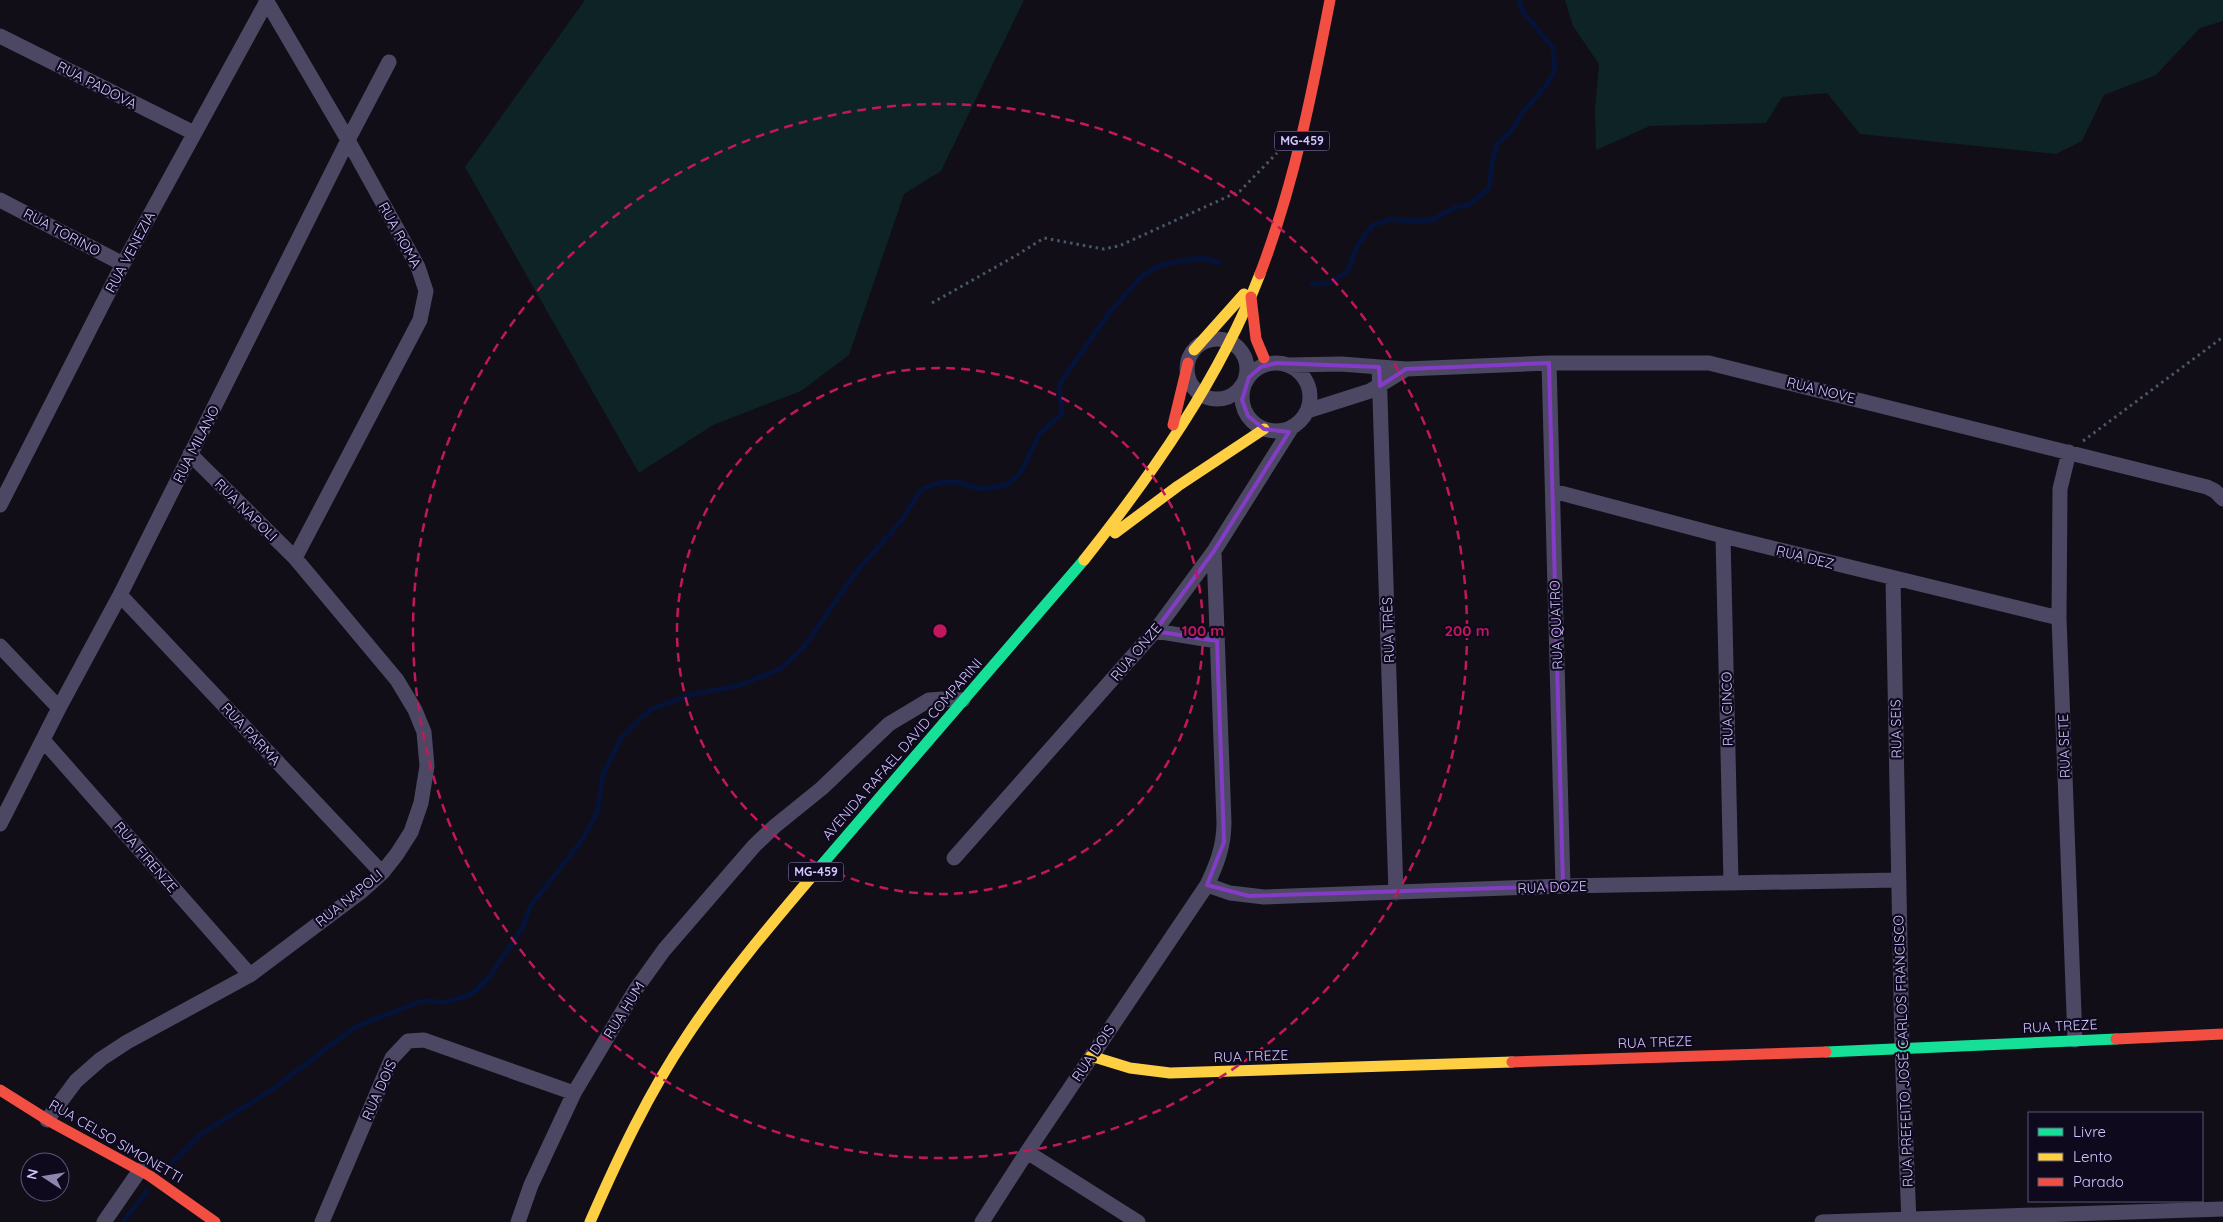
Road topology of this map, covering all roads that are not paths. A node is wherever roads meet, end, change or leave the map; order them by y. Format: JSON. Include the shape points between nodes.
{"nodes":[{"id":1,"x":1330,"y":0,"type":"edge"},
{"id":2,"x":266,"y":1,"type":"edge"},
{"id":3,"x":0,"y":36,"type":"edge"},
{"id":4,"x":389,"y":62,"type":"dead end"},
{"id":5,"x":194,"y":133,"type":"junction"},
{"id":6,"x":348,"y":140,"type":"junction"},
{"id":7,"x":0,"y":200,"type":"edge"},
{"id":8,"x":123,"y":264,"type":"junction"},
{"id":9,"x":1258,"y":277,"type":"junction"},
{"id":10,"x":1251,"y":295,"type":"junction"},
{"id":11,"x":1234,"y":345,"type":"junction"},
{"id":12,"x":1191,"y":357,"type":"junction"},
{"id":13,"x":1276,"y":362,"type":"junction"},
{"id":14,"x":1549,"y":363,"type":"junction"},
{"id":15,"x":1379,"y":367,"type":"junction"},
{"id":16,"x":1406,"y":369,"type":"junction"},
{"id":17,"x":1245,"y":383,"type":"junction"},
{"id":18,"x":1380,"y":386,"type":"junction"},
{"id":19,"x":1200,"y":394,"type":"junction"},
{"id":20,"x":1224,"y":399,"type":"junction"},
{"id":21,"x":1307,"y":410,"type":"junction"},
{"id":22,"x":1248,"y":416,"type":"junction"},
{"id":23,"x":1292,"y":427,"type":"junction"},
{"id":24,"x":1264,"y":429,"type":"junction"},
{"id":25,"x":1169,"y":445,"type":"junction"},
{"id":26,"x":2069,"y":452,"type":"junction"},
{"id":27,"x":190,"y":454,"type":"junction"},
{"id":28,"x":1553,"y":491,"type":"junction"},
{"id":29,"x":2223,"y":499,"type":"edge"},
{"id":30,"x":0,"y":505,"type":"edge"},
{"id":31,"x":1723,"y":536,"type":"junction"},
{"id":32,"x":1214,"y":551,"type":"junction"},
{"id":33,"x":1089,"y":555,"type":"junction"},
{"id":34,"x":295,"y":558,"type":"junction"},
{"id":35,"x":1893,"y":578,"type":"junction"},
{"id":36,"x":120,"y":595,"type":"junction"},
{"id":37,"x":2059,"y":618,"type":"junction"},
{"id":38,"x":1155,"y":632,"type":"junction"},
{"id":39,"x":1217,"y":641,"type":"junction"},
{"id":40,"x":0,"y":646,"type":"edge"},
{"id":41,"x":964,"y":700,"type":"junction"},
{"id":42,"x":59,"y":708,"type":"junction"},
{"id":43,"x":43,"y":740,"type":"junction"},
{"id":44,"x":0,"y":824,"type":"edge"},
{"id":45,"x":954,"y":858,"type":"dead end"},
{"id":46,"x":382,"y":873,"type":"junction"},
{"id":47,"x":1898,"y":880,"type":"junction"},
{"id":48,"x":1731,"y":882,"type":"junction"},
{"id":49,"x":1207,"y":885,"type":"junction"},
{"id":50,"x":1564,"y":886,"type":"junction"},
{"id":51,"x":1396,"y":892,"type":"junction"},
{"id":52,"x":250,"y":975,"type":"junction"},
{"id":53,"x":2223,"y":1034,"type":"edge"},
{"id":54,"x":2075,"y":1040,"type":"junction"},
{"id":55,"x":1902,"y":1049,"type":"junction"},
{"id":56,"x":1091,"y":1056,"type":"junction"},
{"id":57,"x":0,"y":1090,"type":"edge"},
{"id":58,"x":574,"y":1093,"type":"junction"},
{"id":59,"x":47,"y":1120,"type":"junction"},
{"id":60,"x":1027,"y":1152,"type":"junction"},
{"id":61,"x":140,"y":1170,"type":"junction"},
{"id":62,"x":2223,"y":1209,"type":"edge"},
{"id":63,"x":1909,"y":1221,"type":"edge"},
{"id":64,"x":104,"y":1222,"type":"edge"},
{"id":65,"x":215,"y":1222,"type":"edge"},
{"id":66,"x":322,"y":1222,"type":"edge"},
{"id":67,"x":518,"y":1222,"type":"edge"},
{"id":68,"x":590,"y":1222,"type":"edge"},
{"id":69,"x":982,"y":1222,"type":"edge"},
{"id":70,"x":1138,"y":1222,"type":"edge"},
{"id":71,"x":1822,"y":1222,"type":"edge"}],
"edges":[{"from":1,"to":9,"type":"main road","number":"MG-459","via":[[1304,132]]},
{"from":2,"to":5,"type":"street","name":"RUA VENEZIA"},
{"from":2,"to":6,"type":"street","name":"RUA ROMA"},
{"from":3,"to":5,"type":"street","name":"RUA PADOVA"},
{"from":4,"to":6,"type":"street","name":"RUA MILANO"},
{"from":5,"to":8,"type":"street","name":"RUA VENEZIA"},
{"from":6,"to":27,"type":"street","name":"RUA MILANO"},
{"from":6,"to":34,"type":"street","name":"RUA ROMA","via":[[418,267],[426,291],[420,320]]},
{"from":7,"to":8,"type":"street","name":"RUA TORINO"},
{"from":8,"to":30,"type":"street","name":"RUA VENEZIA"},
{"from":9,"to":10,"type":"main road","number":"MG-459"},
{"from":9,"to":12,"type":"main road"},
{"from":10,"to":11,"type":"main road","number":"MG-459"},
{"from":10,"to":13,"type":"main road","via":[[1253,329],[1258,345]]},
{"from":11,"to":12,"type":"street","via":[[1210,340]]},
{"from":11,"to":13,"type":"street"},
{"from":11,"to":17,"type":"street","via":[[1247,365]]},
{"from":11,"to":19,"type":"main road","number":"MG-459"},
{"from":12,"to":19,"type":"street","via":[[1188,377]]},
{"from":12,"to":25,"type":"main road"},
{"from":13,"to":15,"type":"street","name":"RUA NOVE"},
{"from":13,"to":17,"type":"street","via":[[1254,371]]},
{"from":13,"to":21,"type":"street","via":[[1299,372],[1308,384]]},
{"from":14,"to":16,"type":"street","name":"RUA NOVE"},
{"from":14,"to":26,"type":"street","name":"RUA NOVE","via":[[1709,363]]},
{"from":14,"to":28,"type":"street","name":"RUA QUATRO"},
{"from":15,"to":16,"type":"street","name":"RUA NOVE"},
{"from":15,"to":18,"type":"street","name":"RUA TRÊS"},
{"from":16,"to":18,"type":"street"},
{"from":17,"to":20,"type":"street"},
{"from":17,"to":22,"type":"street","via":[[1242,400]]},
{"from":18,"to":21,"type":"street"},
{"from":18,"to":51,"type":"street","name":"RUA TRÊS"},
{"from":19,"to":20,"type":"street","via":[[1211,399]]},
{"from":19,"to":25,"type":"main road","number":"MG-459"},
{"from":20,"to":22,"type":"street"},
{"from":21,"to":23,"type":"street"},
{"from":22,"to":24,"type":"street"},
{"from":23,"to":24,"type":"street","via":[[1278,431]]},
{"from":23,"to":32,"type":"street","name":"RUA ONZE"},
{"from":24,"to":33,"type":"main road","via":[[1141,511]]},
{"from":25,"to":33,"type":"main road","number":"MG-459"},
{"from":26,"to":29,"type":"street","name":"RUA NOVE","via":[[2207,487]]},
{"from":26,"to":37,"type":"street","name":"RUA SETE","via":[[2060,489]]},
{"from":27,"to":34,"type":"street","name":"RUA NAPOLI"},
{"from":27,"to":36,"type":"street","name":"RUA MILANO"},
{"from":28,"to":31,"type":"street","name":"RUA DEZ"},
{"from":28,"to":50,"type":"street","name":"RUA QUATRO"},
{"from":31,"to":35,"type":"street","name":"RUA DEZ"},
{"from":31,"to":48,"type":"street","name":"RUA CINCO"},
{"from":32,"to":38,"type":"street","name":"RUA ONZE"},
{"from":32,"to":39,"type":"street","name":"RUA DOIS"},
{"from":33,"to":41,"type":"main road","name":"AVENIDA RAFAEL DAVID COMPARINI","number":"MG-459"},
{"from":34,"to":46,"type":"street","name":"RUA NAPOLI","via":[[397,680],[424,732],[427,766],[421,803],[411,832]]},
{"from":35,"to":37,"type":"street","name":"RUA DEZ"},
{"from":35,"to":47,"type":"street","name":"RUA SEIS"},
{"from":36,"to":42,"type":"street","name":"RUA MILANO"},
{"from":36,"to":46,"type":"street","name":"RUA PARMA"},
{"from":37,"to":54,"type":"street","name":"RUA SETE"},
{"from":38,"to":39,"type":"street"},
{"from":38,"to":45,"type":"street","name":"RUA ONZE"},
{"from":39,"to":49,"type":"street","name":"RUA DOIS","via":[[1224,842]]},
{"from":40,"to":42,"type":"street"},
{"from":41,"to":58,"type":"street","name":"RUA HUM","via":[[929,700],[889,724],[822,788],[774,826],[664,950]]},
{"from":41,"to":68,"type":"main road","name":"AVENIDA RAFAEL DAVID COMPARINI","number":"MG-459","via":[[762,935],[702,1014],[653,1092],[611,1171]]},
{"from":42,"to":43,"type":"street","name":"RUA MILANO"},
{"from":43,"to":44,"type":"street","name":"RUA MILANO"},
{"from":43,"to":52,"type":"street","name":"RUA FIRENZE"},
{"from":46,"to":52,"type":"street","name":"RUA NAPOLI"},
{"from":47,"to":48,"type":"street","name":"RUA DOZE"},
{"from":47,"to":55,"type":"street","name":"RUA PREFEITO JOSÉ CARLOS FRANCISCO"},
{"from":48,"to":50,"type":"street","name":"RUA DOZE"},
{"from":49,"to":51,"type":"street","name":"RUA DOZE","via":[[1230,893],[1264,897]]},
{"from":49,"to":56,"type":"street","name":"RUA DOIS"},
{"from":50,"to":51,"type":"street","name":"RUA DOZE"},
{"from":52,"to":59,"type":"street","name":"RUA NAPOLI","via":[[101,1059],[76,1082]]},
{"from":53,"to":54,"type":"main road","name":"RUA TREZE"},
{"from":54,"to":55,"type":"main road","name":"RUA TREZE"},
{"from":55,"to":56,"type":"main road","name":"RUA TREZE","via":[[1170,1073],[1146,1073]]},
{"from":55,"to":63,"type":"street","name":"RUA PREFEITO JOSÉ CARLOS FRANCISCO"},
{"from":56,"to":60,"type":"street","name":"RUA DOIS"},
{"from":57,"to":59,"type":"main road","name":"RUA CELSO SIMONETTI"},
{"from":58,"to":66,"type":"street","name":"RUA DOIS","via":[[424,1040],[408,1040],[392,1058]]},
{"from":58,"to":67,"type":"street","name":"RUA HUM","via":[[531,1185]]},
{"from":59,"to":61,"type":"main road","name":"RUA CELSO SIMONETTI"},
{"from":60,"to":69,"type":"street","name":"RUA DOIS"},
{"from":60,"to":70,"type":"street"},
{"from":61,"to":64,"type":"street"},
{"from":61,"to":65,"type":"main road","name":"RUA CELSO SIMONETTI"},
{"from":62,"to":63,"type":"street"},
{"from":63,"to":71,"type":"street"}]}
